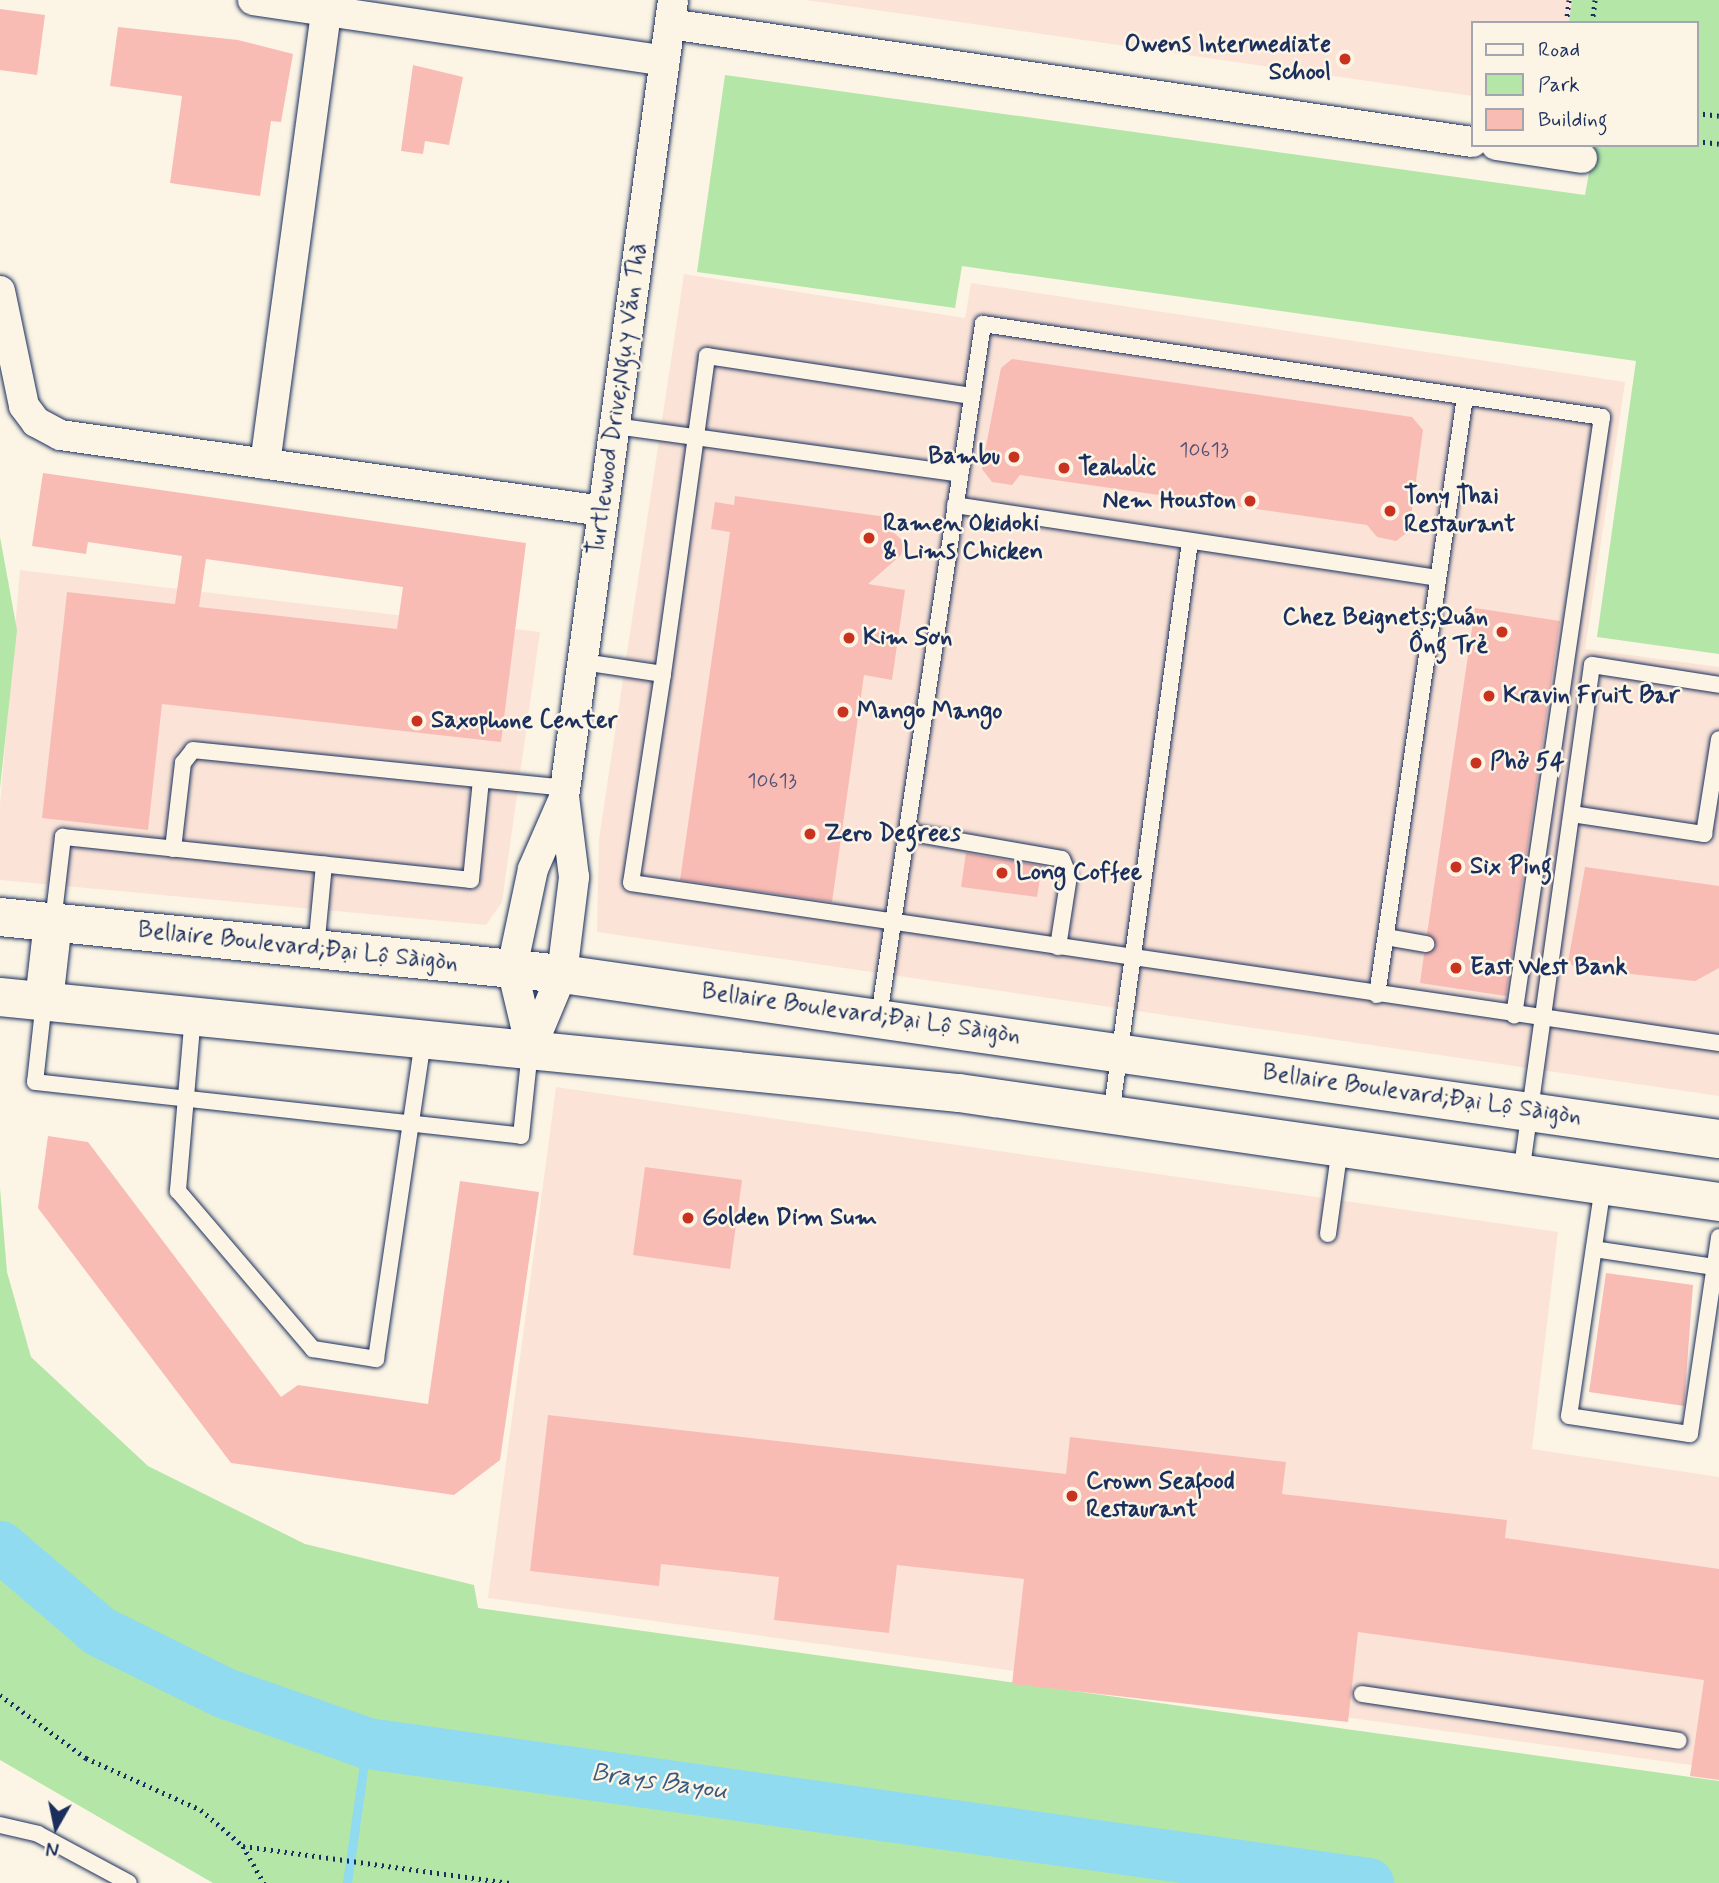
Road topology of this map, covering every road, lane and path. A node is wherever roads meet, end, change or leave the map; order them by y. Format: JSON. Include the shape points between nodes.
{"nodes":[{"id":1,"x":253,"y":0,"type":"edge"},
{"id":2,"x":1569,"y":0,"type":"edge"},
{"id":3,"x":1595,"y":0,"type":"edge"},
{"id":4,"x":326,"y":10,"type":"junction"},
{"id":5,"x":671,"y":12,"type":"edge"},
{"id":6,"x":1566,"y":21,"type":"edge"},
{"id":7,"x":1592,"y":21,"type":"edge"},
{"id":8,"x":664,"y":61,"type":"junction"},
{"id":9,"x":1698,"y":113,"type":"edge"},
{"id":10,"x":1719,"y":116,"type":"edge"},
{"id":11,"x":1698,"y":141,"type":"edge"},
{"id":12,"x":1470,"y":142,"type":"edge"},
{"id":13,"x":1719,"y":144,"type":"edge"},
{"id":14,"x":1509,"y":147,"type":"edge"},
{"id":15,"x":1582,"y":158,"type":"dead end"},
{"id":16,"x":0,"y":291,"type":"edge"},
{"id":17,"x":972,"y":397,"type":"junction"},
{"id":18,"x":1465,"y":397,"type":"junction"},
{"id":19,"x":615,"y":426,"type":"junction"},
{"id":20,"x":695,"y":437,"type":"junction"},
{"id":21,"x":265,"y":464,"type":"junction"},
{"id":22,"x":960,"y":474,"type":"junction"},
{"id":23,"x":955,"y":505,"type":"junction"},
{"id":24,"x":603,"y":511,"type":"junction"},
{"id":25,"x":1190,"y":541,"type":"junction"},
{"id":26,"x":1438,"y":578,"type":"junction"},
{"id":27,"x":583,"y":662,"type":"junction"},
{"id":28,"x":663,"y":674,"type":"junction"},
{"id":29,"x":1719,"y":685,"type":"edge"},
{"id":30,"x":1719,"y":739,"type":"edge"},
{"id":31,"x":481,"y":780,"type":"junction"},
{"id":32,"x":565,"y":793,"type":"junction"},
{"id":33,"x":1572,"y":814,"type":"junction"},
{"id":34,"x":907,"y":832,"type":"junction"},
{"id":35,"x":173,"y":849,"type":"junction"},
{"id":36,"x":324,"y":864,"type":"junction"},
{"id":37,"x":0,"y":917,"type":"edge"},
{"id":38,"x":53,"y":922,"type":"junction"},
{"id":39,"x":893,"y":922,"type":"junction"},
{"id":40,"x":1386,"y":937,"type":"junction"},
{"id":41,"x":1426,"y":944,"type":"dead end"},
{"id":42,"x":1058,"y":947,"type":"junction"},
{"id":43,"x":316,"y":949,"type":"junction"},
{"id":44,"x":1133,"y":958,"type":"junction"},
{"id":45,"x":512,"y":968,"type":"junction"},
{"id":46,"x":562,"y":974,"type":"junction"},
{"id":47,"x":1485,"y":993,"type":"dead end"},
{"id":48,"x":1377,"y":995,"type":"junction"},
{"id":49,"x":0,"y":997,"type":"edge"},
{"id":50,"x":44,"y":1001,"type":"junction"},
{"id":51,"x":1482,"y":1011,"type":"junction"},
{"id":52,"x":193,"y":1016,"type":"junction"},
{"id":53,"x":879,"y":1016,"type":"junction"},
{"id":54,"x":1514,"y":1016,"type":"junction"},
{"id":55,"x":1542,"y":1020,"type":"junction"},
{"id":56,"x":424,"y":1037,"type":"junction"},
{"id":57,"x":1719,"y":1043,"type":"edge"},
{"id":58,"x":531,"y":1048,"type":"junction"},
{"id":59,"x":1120,"y":1051,"type":"junction"},
{"id":60,"x":186,"y":1099,"type":"junction"},
{"id":61,"x":1529,"y":1111,"type":"junction"},
{"id":62,"x":1111,"y":1115,"type":"junction"},
{"id":63,"x":411,"y":1124,"type":"junction"},
{"id":64,"x":1719,"y":1139,"type":"edge"},
{"id":65,"x":1340,"y":1148,"type":"junction"},
{"id":66,"x":1521,"y":1174,"type":"junction"},
{"id":67,"x":1604,"y":1186,"type":"junction"},
{"id":68,"x":1719,"y":1202,"type":"edge"},
{"id":69,"x":1328,"y":1234,"type":"dead end"},
{"id":70,"x":1719,"y":1237,"type":"edge"},
{"id":71,"x":1594,"y":1249,"type":"junction"},
{"id":72,"x":1715,"y":1266,"type":"junction"},
{"id":73,"x":1362,"y":1694,"type":"dead end"},
{"id":74,"x":0,"y":1695,"type":"edge"},
{"id":75,"x":1679,"y":1741,"type":"dead end"},
{"id":76,"x":0,"y":1825,"type":"edge"},
{"id":77,"x":243,"y":1846,"type":"junction"},
{"id":78,"x":130,"y":1883,"type":"edge"},
{"id":79,"x":264,"y":1883,"type":"edge"},
{"id":80,"x":509,"y":1883,"type":"edge"}],
"edges":[{"from":1,"to":4,"type":"street"},
{"from":2,"to":6,"type":"path"},
{"from":3,"to":7,"type":"path"},
{"from":4,"to":8,"type":"street"},
{"from":4,"to":21,"type":"street"},
{"from":5,"to":8,"type":"street","name":"Turtlewood Drive;Ngụy Văn Thà"},
{"from":5,"to":12,"type":"street"},
{"from":8,"to":19,"type":"street","name":"Turtlewood Drive;Ngụy Văn Thà"},
{"from":9,"to":10,"type":"path"},
{"from":11,"to":13,"type":"path"},
{"from":14,"to":15,"type":"street"},
{"from":16,"to":21,"type":"street","via":[[24,406],[36,422],[60,435]]},
{"from":17,"to":18,"type":"lane","via":[[983,324]]},
{"from":17,"to":20,"type":"lane","via":[[707,356]]},
{"from":17,"to":22,"type":"lane"},
{"from":18,"to":26,"type":"lane"},
{"from":18,"to":54,"type":"lane","via":[[1602,417]]},
{"from":19,"to":20,"type":"lane"},
{"from":19,"to":24,"type":"street","name":"Turtlewood Drive;Ngụy Văn Thà"},
{"from":20,"to":22,"type":"lane"},
{"from":20,"to":28,"type":"lane"},
{"from":21,"to":24,"type":"street"},
{"from":22,"to":23,"type":"lane"},
{"from":23,"to":25,"type":"lane"},
{"from":23,"to":34,"type":"lane"},
{"from":24,"to":27,"type":"street","name":"Turtlewood Drive;Ngụy Văn Thà"},
{"from":25,"to":26,"type":"lane"},
{"from":25,"to":44,"type":"lane"},
{"from":26,"to":40,"type":"lane"},
{"from":27,"to":28,"type":"lane"},
{"from":27,"to":32,"type":"street","name":"Turtlewood Drive;Ngụy Văn Thà"},
{"from":28,"to":39,"type":"lane","via":[[631,883]]},
{"from":29,"to":33,"type":"lane","via":[[1592,665]]},
{"from":30,"to":33,"type":"lane","via":[[1704,834]]},
{"from":31,"to":32,"type":"lane"},
{"from":31,"to":35,"type":"lane","via":[[193,750],[183,763]]},
{"from":31,"to":36,"type":"lane","via":[[471,880]]},
{"from":32,"to":45,"type":"street","name":"Turtlewood Drive;Ngụy Văn Thà","via":[[533,869]]},
{"from":32,"to":46,"type":"street","name":"Turtlewood Drive;Ngụy Văn Thà","via":[[574,877]]},
{"from":33,"to":55,"type":"lane"},
{"from":34,"to":39,"type":"lane"},
{"from":34,"to":42,"type":"lane","via":[[1062,859],[1069,876]]},
{"from":35,"to":36,"type":"lane"},
{"from":35,"to":38,"type":"lane","via":[[63,837]]},
{"from":36,"to":43,"type":"lane"},
{"from":37,"to":38,"type":"main road","name":"Bellaire Boulevard;Đại Lộ Sàigòn"},
{"from":38,"to":43,"type":"main road","name":"Bellaire Boulevard;Đại Lộ Sàigòn"},
{"from":38,"to":50,"type":"main road"},
{"from":39,"to":42,"type":"lane"},
{"from":39,"to":53,"type":"lane"},
{"from":40,"to":41,"type":"lane"},
{"from":40,"to":48,"type":"lane"},
{"from":42,"to":44,"type":"lane"},
{"from":43,"to":45,"type":"main road","name":"Bellaire Boulevard;Đại Lộ Sàigòn"},
{"from":44,"to":48,"type":"lane"},
{"from":44,"to":59,"type":"lane"},
{"from":45,"to":46,"type":"main road","name":"Bellaire Boulevard;Đại Lộ Sàigòn"},
{"from":45,"to":58,"type":"street","name":"Turtlewood Drive;Ngụy Văn Thà"},
{"from":46,"to":53,"type":"main road","name":"Bellaire Boulevard;Đại Lộ Sàigòn"},
{"from":46,"to":58,"type":"street","name":"Turtlewood Drive;Ngụy Văn Thà"},
{"from":47,"to":51,"type":"lane"},
{"from":48,"to":51,"type":"lane"},
{"from":49,"to":50,"type":"main road"},
{"from":50,"to":52,"type":"main road"},
{"from":50,"to":60,"type":"lane","via":[[35,1082]]},
{"from":51,"to":54,"type":"lane"},
{"from":52,"to":56,"type":"main road"},
{"from":52,"to":60,"type":"lane"},
{"from":53,"to":59,"type":"main road","name":"Bellaire Boulevard;Đại Lộ Sàigòn"},
{"from":54,"to":55,"type":"lane"},
{"from":55,"to":57,"type":"lane"},
{"from":55,"to":61,"type":"lane"},
{"from":56,"to":58,"type":"main road"},
{"from":56,"to":63,"type":"lane"},
{"from":58,"to":62,"type":"main road"},
{"from":58,"to":63,"type":"lane","via":[[521,1136]]},
{"from":59,"to":61,"type":"main road","name":"Bellaire Boulevard;Đại Lộ Sàigòn"},
{"from":59,"to":62,"type":"lane"},
{"from":60,"to":63,"type":"lane"},
{"from":60,"to":63,"type":"lane","via":[[178,1192],[313,1349],[376,1359]]},
{"from":61,"to":64,"type":"main road","name":"Bellaire Boulevard;Đại Lộ Sàigòn"},
{"from":61,"to":66,"type":"lane"},
{"from":62,"to":65,"type":"main road"},
{"from":65,"to":66,"type":"main road"},
{"from":65,"to":69,"type":"lane"},
{"from":66,"to":67,"type":"main road"},
{"from":67,"to":68,"type":"main road"},
{"from":67,"to":71,"type":"lane"},
{"from":70,"to":72,"type":"lane"},
{"from":71,"to":72,"type":"lane"},
{"from":71,"to":72,"type":"lane","via":[[1569,1416],[1690,1434]]},
{"from":73,"to":75,"type":"lane"},
{"from":74,"to":77,"type":"path","via":[[86,1759],[201,1810]]},
{"from":76,"to":78,"type":"lane","via":[[38,1834]]},
{"from":77,"to":79,"type":"path"},
{"from":77,"to":80,"type":"path"}]}
